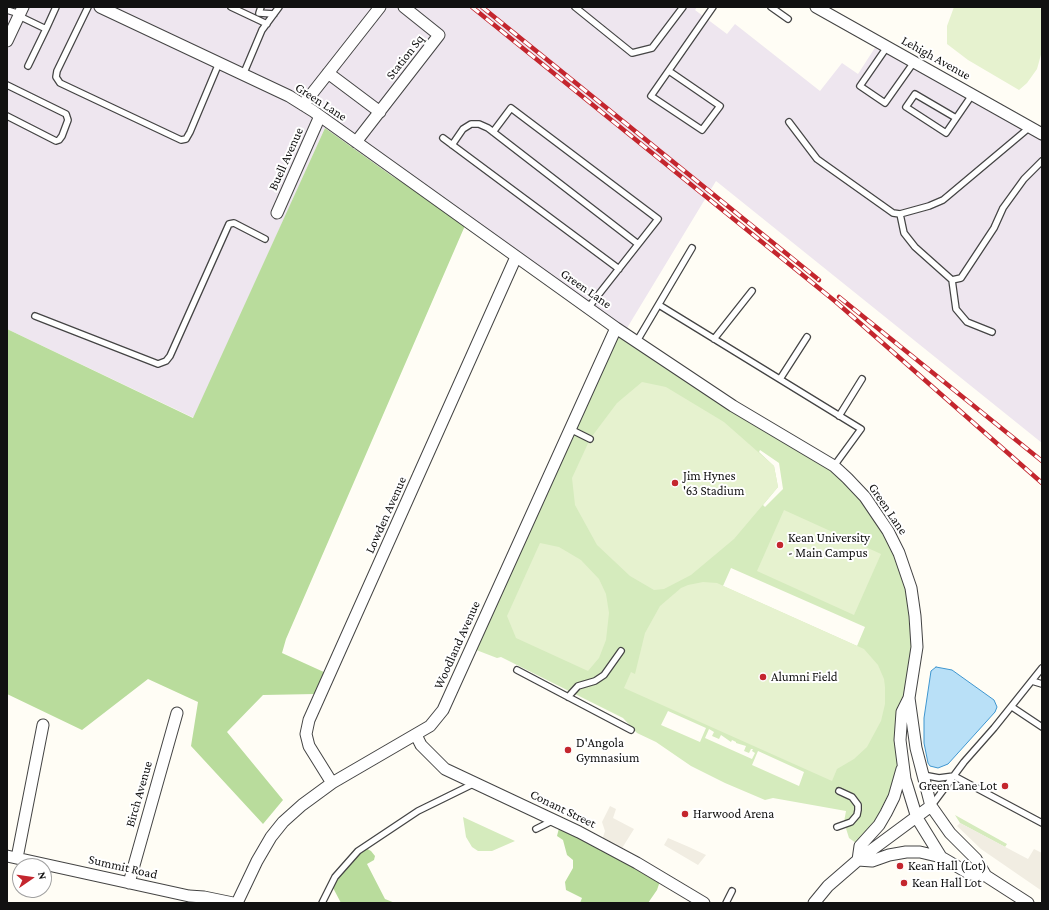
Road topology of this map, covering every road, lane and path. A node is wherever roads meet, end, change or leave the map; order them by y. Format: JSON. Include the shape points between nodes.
{"nodes":[{"id":1,"x":56,"y":7,"type":"edge"},
{"id":2,"x":88,"y":7,"type":"edge"},
{"id":3,"x":100,"y":7,"type":"edge"},
{"id":4,"x":231,"y":7,"type":"edge"},
{"id":5,"x":261,"y":7,"type":"edge"},
{"id":6,"x":279,"y":7,"type":"edge"},
{"id":7,"x":380,"y":7,"type":"edge"},
{"id":8,"x":404,"y":7,"type":"edge"},
{"id":9,"x":575,"y":7,"type":"edge"},
{"id":10,"x":683,"y":7,"type":"edge"},
{"id":11,"x":713,"y":7,"type":"edge"},
{"id":12,"x":771,"y":7,"type":"edge"},
{"id":13,"x":816,"y":7,"type":"edge"},
{"id":14,"x":7,"y":10,"type":"edge"},
{"id":15,"x":20,"y":12,"type":"edge"},
{"id":16,"x":274,"y":14,"type":"junction"},
{"id":17,"x":788,"y":19,"type":"dead end"},
{"id":18,"x":266,"y":24,"type":"junction"},
{"id":19,"x":46,"y":29,"type":"junction"},
{"id":20,"x":7,"y":41,"type":"edge"},
{"id":21,"x":888,"y":47,"type":"junction"},
{"id":22,"x":914,"y":62,"type":"junction"},
{"id":23,"x":219,"y":63,"type":"junction"},
{"id":24,"x":28,"y":66,"type":"dead end"},
{"id":25,"x":669,"y":71,"type":"junction"},
{"id":26,"x":328,"y":73,"type":"junction"},
{"id":27,"x":243,"y":74,"type":"junction"},
{"id":28,"x":7,"y":85,"type":"edge"},
{"id":29,"x":972,"y":95,"type":"junction"},
{"id":30,"x":303,"y":105,"type":"junction"},
{"id":31,"x":380,"y":112,"type":"junction"},
{"id":32,"x":7,"y":116,"type":"edge"},
{"id":33,"x":320,"y":116,"type":"junction"},
{"id":34,"x":956,"y":118,"type":"junction"},
{"id":35,"x":788,"y":122,"type":"dead end"},
{"id":36,"x":1030,"y":127,"type":"junction"},
{"id":37,"x":493,"y":132,"type":"junction"},
{"id":38,"x":1042,"y":134,"type":"edge"},
{"id":39,"x":444,"y":138,"type":"dead end"},
{"id":40,"x":356,"y":142,"type":"junction"},
{"id":41,"x":452,"y":145,"type":"junction"},
{"id":42,"x":1042,"y":161,"type":"edge"},
{"id":43,"x":277,"y":213,"type":"dead end"},
{"id":44,"x":900,"y":214,"type":"junction"},
{"id":45,"x":265,"y":238,"type":"dead end"},
{"id":46,"x":638,"y":244,"type":"junction"},
{"id":47,"x":692,"y":248,"type":"dead end"},
{"id":48,"x":516,"y":258,"type":"junction"},
{"id":49,"x":619,"y":269,"type":"junction"},
{"id":50,"x":952,"y":280,"type":"junction"},
{"id":51,"x":752,"y":291,"type":"dead end"},
{"id":52,"x":659,"y":305,"type":"junction"},
{"id":53,"x":588,"y":308,"type":"junction"},
{"id":54,"x":35,"y":316,"type":"dead end"},
{"id":55,"x":616,"y":328,"type":"junction"},
{"id":56,"x":992,"y":332,"type":"dead end"},
{"id":57,"x":807,"y":337,"type":"dead end"},
{"id":58,"x":714,"y":339,"type":"junction"},
{"id":59,"x":637,"y":341,"type":"junction"},
{"id":60,"x":780,"y":379,"type":"junction"},
{"id":61,"x":862,"y":379,"type":"dead end"},
{"id":62,"x":839,"y":416,"type":"junction"},
{"id":63,"x":570,"y":429,"type":"junction"},
{"id":64,"x":590,"y":438,"type":"dead end"},
{"id":65,"x":834,"y":466,"type":"junction"},
{"id":66,"x":621,"y":651,"type":"dead end"},
{"id":67,"x":1042,"y":668,"type":"edge"},
{"id":68,"x":517,"y":670,"type":"dead end"},
{"id":69,"x":1032,"y":681,"type":"junction"},
{"id":70,"x":1042,"y":684,"type":"edge"},
{"id":71,"x":568,"y":697,"type":"junction"},
{"id":72,"x":909,"y":698,"type":"junction"},
{"id":73,"x":1012,"y":707,"type":"junction"},
{"id":74,"x":177,"y":713,"type":"dead end"},
{"id":75,"x":43,"y":725,"type":"dead end"},
{"id":76,"x":1042,"y":727,"type":"edge"},
{"id":77,"x":631,"y":730,"type":"dead end"},
{"id":78,"x":416,"y":735,"type":"junction"},
{"id":79,"x":902,"y":767,"type":"junction"},
{"id":80,"x":922,"y":775,"type":"junction"},
{"id":81,"x":954,"y":776,"type":"junction"},
{"id":82,"x":332,"y":783,"type":"junction"},
{"id":83,"x":475,"y":783,"type":"junction"},
{"id":84,"x":839,"y":791,"type":"dead end"},
{"id":85,"x":931,"y":806,"type":"junction"},
{"id":86,"x":917,"y":818,"type":"junction"},
{"id":87,"x":554,"y":820,"type":"junction"},
{"id":88,"x":1042,"y":823,"type":"edge"},
{"id":89,"x":837,"y":826,"type":"dead end"},
{"id":90,"x":536,"y":829,"type":"dead end"},
{"id":91,"x":12,"y":857,"type":"edge"},
{"id":92,"x":941,"y":857,"type":"junction"},
{"id":93,"x":858,"y":860,"type":"junction"},
{"id":94,"x":986,"y":876,"type":"junction"},
{"id":95,"x":129,"y":883,"type":"junction"},
{"id":96,"x":732,"y":891,"type":"dead end"},
{"id":97,"x":233,"y":903,"type":"edge"},
{"id":98,"x":237,"y":903,"type":"edge"},
{"id":99,"x":322,"y":903,"type":"edge"},
{"id":100,"x":704,"y":903,"type":"edge"},
{"id":101,"x":726,"y":903,"type":"edge"},
{"id":102,"x":814,"y":903,"type":"edge"},
{"id":103,"x":1028,"y":903,"type":"edge"}],
"edges":[{"from":1,"to":19,"type":"lane"},
{"from":2,"to":23,"type":"lane","via":[[57,71],[56,77],[60,83],[180,140],[186,138],[190,132]]},
{"from":3,"to":23,"type":"street","name":"Green Lane"},
{"from":4,"to":18,"type":"lane"},
{"from":5,"to":16,"type":"lane","via":[[259,13]]},
{"from":6,"to":16,"type":"lane"},
{"from":7,"to":26,"type":"street"},
{"from":8,"to":31,"type":"street","name":"Station Sq","via":[[439,35]]},
{"from":9,"to":10,"type":"lane","via":[[632,53],[652,48]]},
{"from":11,"to":25,"type":"lane"},
{"from":12,"to":17,"type":"lane"},
{"from":13,"to":21,"type":"street","name":"Lehigh Avenue"},
{"from":14,"to":15,"type":"lane"},
{"from":15,"to":19,"type":"lane"},
{"from":15,"to":20,"type":"street"},
{"from":16,"to":18,"type":"lane"},
{"from":18,"to":27,"type":"lane"},
{"from":19,"to":24,"type":"lane"},
{"from":21,"to":22,"type":"street","name":"Lehigh Avenue"},
{"from":21,"to":22,"type":"lane","via":[[860,86],[885,103]]},
{"from":22,"to":29,"type":"street","name":"Lehigh Avenue"},
{"from":23,"to":27,"type":"street","name":"Green Lane"},
{"from":25,"to":25,"type":"lane","via":[[651,96],[702,130],[720,106]]},
{"from":26,"to":30,"type":"street"},
{"from":26,"to":31,"type":"street"},
{"from":27,"to":30,"type":"street","name":"Green Lane"},
{"from":28,"to":32,"type":"lane","via":[[66,114],[68,120],[62,136],[56,141]]},
{"from":29,"to":34,"type":"lane"},
{"from":29,"to":36,"type":"street","name":"Lehigh Avenue"},
{"from":30,"to":33,"type":"street","name":"Green Lane"},
{"from":31,"to":40,"type":"street","name":"Station Sq"},
{"from":33,"to":40,"type":"street","name":"Green Lane"},
{"from":33,"to":43,"type":"street","name":"Buell Avenue"},
{"from":34,"to":34,"type":"lane","via":[[946,133],[906,107],[915,94]]},
{"from":35,"to":44,"type":"lane","via":[[817,159],[893,213]]},
{"from":36,"to":38,"type":"street","name":"Lehigh Avenue"},
{"from":36,"to":44,"type":"lane","via":[[944,200]]},
{"from":37,"to":41,"type":"lane","via":[[480,124],[471,124],[463,129]]},
{"from":37,"to":46,"type":"lane"},
{"from":37,"to":46,"type":"lane","via":[[511,108],[658,219]]},
{"from":39,"to":41,"type":"lane"},
{"from":40,"to":48,"type":"street","name":"Green Lane"},
{"from":41,"to":49,"type":"lane"},
{"from":42,"to":50,"type":"lane","via":[[1024,179],[1003,208],[994,228],[961,278]]},
{"from":44,"to":50,"type":"lane","via":[[904,233]]},
{"from":45,"to":54,"type":"lane","via":[[234,222],[228,224],[170,356],[158,364]]},
{"from":46,"to":49,"type":"lane"},
{"from":47,"to":52,"type":"lane"},
{"from":48,"to":53,"type":"street","name":"Green Lane"},
{"from":48,"to":82,"type":"street","name":"Lowden Avenue","via":[[309,720],[306,734],[309,746]]},
{"from":49,"to":53,"type":"lane"},
{"from":50,"to":56,"type":"lane","via":[[956,309],[967,322]]},
{"from":51,"to":58,"type":"lane"},
{"from":52,"to":58,"type":"lane"},
{"from":52,"to":59,"type":"lane"},
{"from":53,"to":55,"type":"street","name":"Green Lane"},
{"from":55,"to":59,"type":"street","name":"Green Lane"},
{"from":55,"to":63,"type":"street","name":"Woodland Avenue"},
{"from":57,"to":60,"type":"lane"},
{"from":58,"to":60,"type":"lane"},
{"from":59,"to":65,"type":"street","name":"Green Lane","via":[[733,406]]},
{"from":60,"to":62,"type":"lane"},
{"from":61,"to":62,"type":"lane"},
{"from":62,"to":65,"type":"lane","via":[[861,429]]},
{"from":63,"to":64,"type":"lane"},
{"from":63,"to":78,"type":"street","name":"Woodland Avenue","via":[[443,710],[430,726]]},
{"from":65,"to":72,"type":"street","name":"Green Lane","via":[[878,514],[899,553],[907,575],[914,604],[917,647]]},
{"from":66,"to":71,"type":"lane","via":[[604,675],[595,681],[578,686]]},
{"from":67,"to":69,"type":"lane"},
{"from":68,"to":71,"type":"lane"},
{"from":69,"to":70,"type":"lane"},
{"from":69,"to":73,"type":"lane"},
{"from":71,"to":77,"type":"lane"},
{"from":72,"to":79,"type":"street","name":"Green Lane","via":[[902,712],[900,726]]},
{"from":72,"to":80,"type":"street","name":"Green Lane"},
{"from":73,"to":76,"type":"lane"},
{"from":73,"to":81,"type":"lane"},
{"from":74,"to":95,"type":"street","name":"Birch Avenue"},
{"from":75,"to":91,"type":"street"},
{"from":78,"to":82,"type":"street","name":"Woodland Avenue"},
{"from":78,"to":83,"type":"street","name":"Conant Street","via":[[425,749],[445,769]]},
{"from":79,"to":86,"type":"street","name":"Green Lane"},
{"from":79,"to":93,"type":"street","via":[[888,809],[879,825],[860,846]]},
{"from":80,"to":81,"type":"lane","via":[[938,778]]},
{"from":80,"to":85,"type":"street","name":"Green Lane"},
{"from":81,"to":85,"type":"lane"},
{"from":81,"to":88,"type":"lane"},
{"from":82,"to":98,"type":"street","name":"Woodland Avenue","via":[[283,822],[261,855]]},
{"from":83,"to":87,"type":"street","name":"Conant Street"},
{"from":83,"to":99,"type":"lane","via":[[418,811],[358,851],[335,877]]},
{"from":84,"to":89,"type":"lane","via":[[852,797],[858,805],[858,810],[851,822]]},
{"from":85,"to":86,"type":"street"},
{"from":85,"to":94,"type":"street","name":"Green Lane","via":[[950,833],[976,858]]},
{"from":86,"to":92,"type":"street","name":"Green Lane"},
{"from":86,"to":93,"type":"street"},
{"from":87,"to":90,"type":"lane"},
{"from":87,"to":100,"type":"street","name":"Conant Street","via":[[625,857]]},
{"from":91,"to":95,"type":"street","name":"Summit Road"},
{"from":92,"to":93,"type":"street","via":[[906,852],[872,861]]},
{"from":92,"to":94,"type":"street","name":"Green Lane","via":[[970,874]]},
{"from":93,"to":102,"type":"street","via":[[828,886]]},
{"from":94,"to":103,"type":"street","name":"Green Lane"},
{"from":95,"to":97,"type":"street","name":"Summit Road"},
{"from":96,"to":101,"type":"lane"}]}
